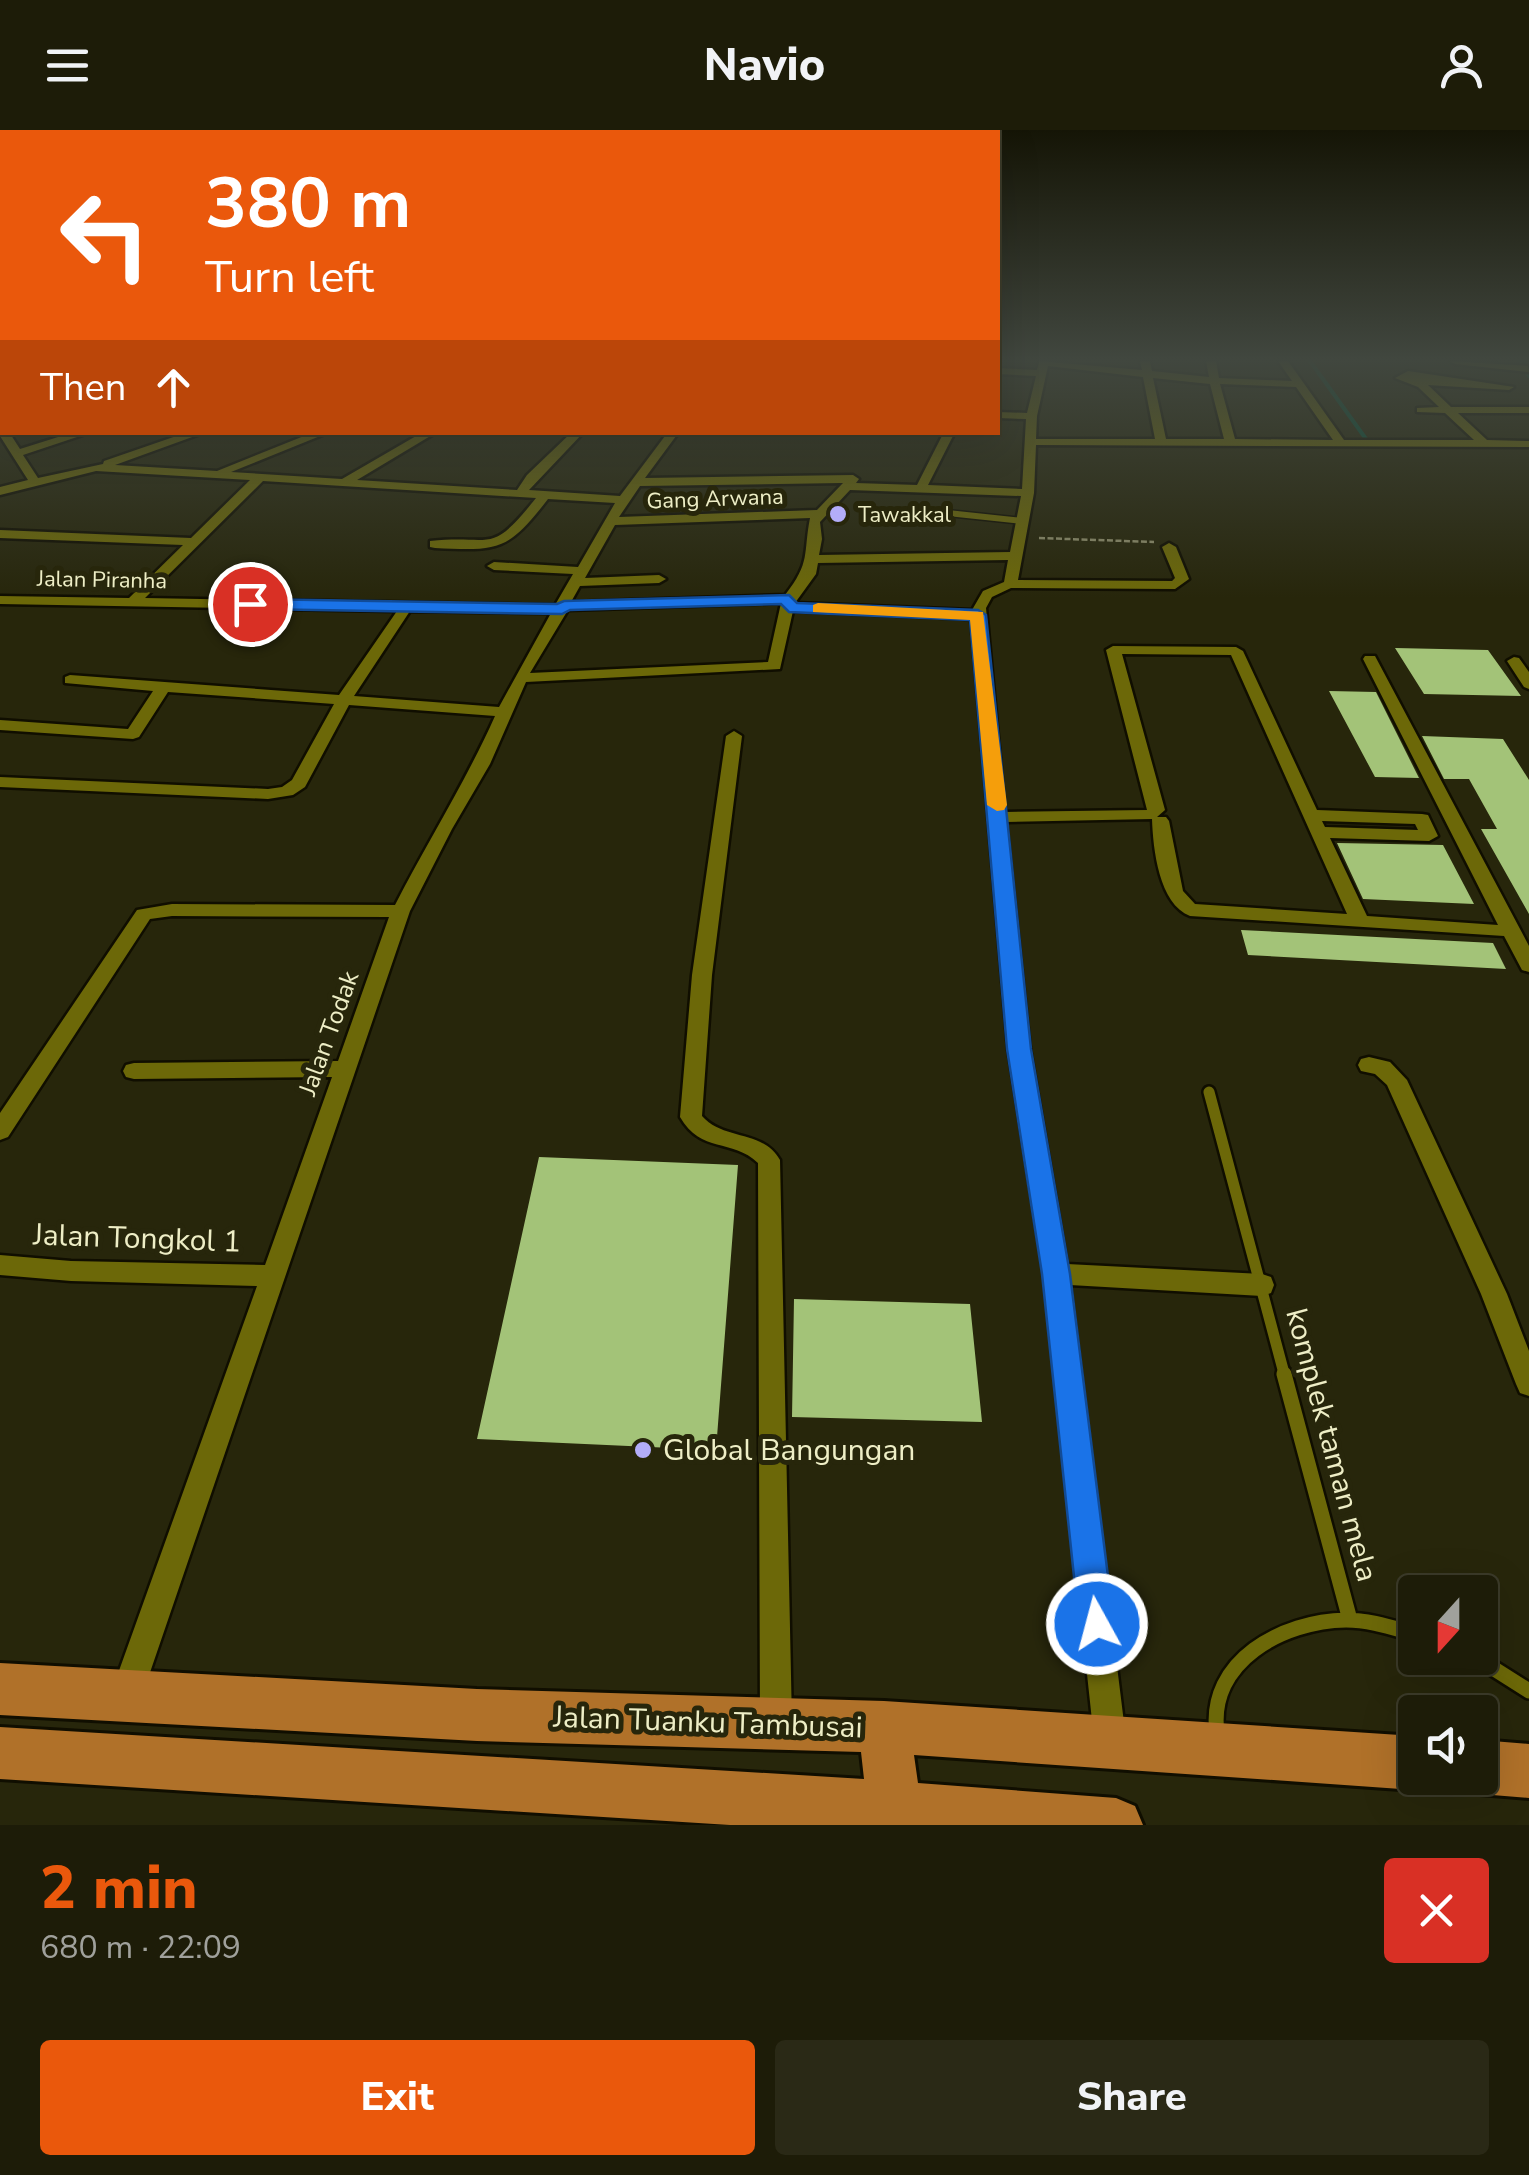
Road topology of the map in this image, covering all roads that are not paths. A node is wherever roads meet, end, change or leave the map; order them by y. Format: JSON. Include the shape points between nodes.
{"nodes":[{"id":1,"x":9,"y":440,"type":"edge"},
{"id":2,"x":60,"y":440,"type":"edge"},
{"id":3,"x":176,"y":440,"type":"edge"},
{"id":4,"x":303,"y":440,"type":"edge"},
{"id":5,"x":418,"y":440,"type":"edge"},
{"id":6,"x":571,"y":440,"type":"edge"},
{"id":7,"x":668,"y":440,"type":"edge"},
{"id":8,"x":946,"y":440,"type":"edge"},
{"id":9,"x":1229,"y":440,"type":"edge"},
{"id":10,"x":1339,"y":440,"type":"edge"},
{"id":11,"x":1480,"y":440,"type":"edge"},
{"id":12,"x":1032,"y":442,"type":"joint"},
{"id":13,"x":1161,"y":443,"type":"joint"},
{"id":14,"x":1341,"y":443,"type":"junction"},
{"id":15,"x":1483,"y":443,"type":"junction"},
{"id":16,"x":1230,"y":444,"type":"junction"},
{"id":17,"x":1529,"y":444,"type":"edge"},
{"id":18,"x":18,"y":453,"type":"junction"},
{"id":19,"x":96,"y":467,"type":"junction"},
{"id":20,"x":216,"y":474,"type":"junction"},
{"id":21,"x":259,"y":478,"type":"junction"},
{"id":22,"x":35,"y":482,"type":"junction"},
{"id":23,"x":344,"y":482,"type":"junction"},
{"id":24,"x":639,"y":482,"type":"junction"},
{"id":25,"x":850,"y":486,"type":"junction"},
{"id":26,"x":921,"y":488,"type":"junction"},
{"id":27,"x":0,"y":492,"type":"edge"},
{"id":28,"x":1028,"y":493,"type":"junction"},
{"id":29,"x":521,"y":494,"type":"junction"},
{"id":30,"x":545,"y":495,"type":"junction"},
{"id":31,"x":623,"y":500,"type":"junction"},
{"id":32,"x":929,"y":511,"type":"dead end"},
{"id":33,"x":821,"y":514,"type":"junction"},
{"id":34,"x":611,"y":521,"type":"junction"},
{"id":35,"x":0,"y":534,"type":"edge"},
{"id":36,"x":1019,"y":538,"type":"junction"},
{"id":37,"x":194,"y":542,"type":"junction"},
{"id":38,"x":435,"y":544,"type":"dead end"},
{"id":39,"x":1169,"y":547,"type":"road end"},
{"id":40,"x":812,"y":559,"type":"junction"},
{"id":41,"x":494,"y":566,"type":"dead end"},
{"id":42,"x":581,"y":576,"type":"junction"},
{"id":43,"x":660,"y":579,"type":"dead end"},
{"id":44,"x":1010,"y":584,"type":"junction"},
{"id":45,"x":0,"y":600,"type":"edge"},
{"id":46,"x":17,"y":600,"type":"junction"},
{"id":47,"x":133,"y":602,"type":"junction"},
{"id":48,"x":789,"y":603,"type":"junction"},
{"id":49,"x":406,"y":607,"type":"junction"},
{"id":50,"x":563,"y":608,"type":"junction"},
{"id":51,"x":978,"y":615,"type":"junction"},
{"id":52,"x":0,"y":620,"type":"edge"},
{"id":53,"x":1370,"y":659,"type":"dead end"},
{"id":54,"x":1514,"y":661,"type":"dead end"},
{"id":55,"x":520,"y":678,"type":"junction"},
{"id":56,"x":70,"y":680,"type":"dead end"},
{"id":57,"x":1529,"y":684,"type":"edge"},
{"id":58,"x":163,"y":687,"type":"junction"},
{"id":59,"x":343,"y":701,"type":"junction"},
{"id":60,"x":505,"y":712,"type":"junction"},
{"id":61,"x":0,"y":725,"type":"edge"},
{"id":62,"x":734,"y":736,"type":"dead end"},
{"id":63,"x":0,"y":782,"type":"edge"},
{"id":64,"x":1155,"y":816,"type":"junction"},
{"id":65,"x":998,"y":817,"type":"junction"},
{"id":66,"x":1316,"y":823,"type":"junction"},
{"id":67,"x":401,"y":911,"type":"junction"},
{"id":68,"x":1360,"y":922,"type":"junction"},
{"id":69,"x":1499,"y":931,"type":"dead end"},
{"id":70,"x":1529,"y":964,"type":"edge"},
{"id":71,"x":1369,"y":1064,"type":"dead end"},
{"id":72,"x":344,"y":1070,"type":"junction"},
{"id":73,"x":134,"y":1071,"type":"dead end"},
{"id":74,"x":1209,"y":1092,"type":"dead end"},
{"id":75,"x":0,"y":1132,"type":"edge"},
{"id":76,"x":0,"y":1265,"type":"edge"},
{"id":77,"x":1056,"y":1274,"type":"junction"},
{"id":78,"x":272,"y":1276,"type":"junction"},
{"id":79,"x":1262,"y":1285,"type":"junction"},
{"id":80,"x":1529,"y":1384,"type":"edge"},
{"id":81,"x":1350,"y":1620,"type":"junction"},
{"id":82,"x":1398,"y":1630,"type":"edge"},
{"id":83,"x":1498,"y":1671,"type":"edge"},
{"id":84,"x":0,"y":1688,"type":"edge"},
{"id":85,"x":1529,"y":1691,"type":"edge"},
{"id":86,"x":127,"y":1695,"type":"junction"},
{"id":87,"x":776,"y":1722,"type":"junction"},
{"id":88,"x":884,"y":1727,"type":"junction"},
{"id":89,"x":1110,"y":1741,"type":"junction"},
{"id":90,"x":1218,"y":1749,"type":"junction"},
{"id":91,"x":0,"y":1754,"type":"edge"},
{"id":92,"x":1398,"y":1762,"type":"edge"},
{"id":93,"x":1498,"y":1768,"type":"edge"},
{"id":94,"x":1529,"y":1770,"type":"edge"},
{"id":95,"x":894,"y":1816,"type":"edge"},
{"id":96,"x":1116,"y":1825,"type":"edge"}],
"edges":[{"from":1,"to":18,"type":"street"},
{"from":2,"to":18,"type":"street"},
{"from":3,"to":19,"type":"street"},
{"from":4,"to":20,"type":"street"},
{"from":5,"to":23,"type":"street"},
{"from":6,"to":29,"type":"street"},
{"from":7,"to":24,"type":"street","name":"Jalan Todak"},
{"from":8,"to":26,"type":"street"},
{"from":9,"to":16,"type":"street"},
{"from":10,"to":14,"type":"street"},
{"from":11,"to":15,"type":"street"},
{"from":12,"to":13,"type":"street"},
{"from":12,"to":28,"type":"street"},
{"from":13,"to":16,"type":"street"},
{"from":14,"to":15,"type":"street"},
{"from":14,"to":16,"type":"street"},
{"from":15,"to":17,"type":"street"},
{"from":18,"to":22,"type":"street"},
{"from":19,"to":20,"type":"street"},
{"from":19,"to":22,"type":"street"},
{"from":20,"to":21,"type":"street"},
{"from":21,"to":23,"type":"street"},
{"from":21,"to":37,"type":"street"},
{"from":22,"to":27,"type":"street"},
{"from":23,"to":29,"type":"street"},
{"from":24,"to":25,"type":"street","via":[[846,476],[853,478]]},
{"from":24,"to":31,"type":"street","name":"Jalan Todak"},
{"from":25,"to":26,"type":"street"},
{"from":25,"to":33,"type":"street"},
{"from":26,"to":28,"type":"street"},
{"from":28,"to":36,"type":"street"},
{"from":29,"to":30,"type":"street"},
{"from":30,"to":31,"type":"street"},
{"from":30,"to":38,"type":"street","via":[[506,542]]},
{"from":31,"to":34,"type":"street","name":"Jalan Todak"},
{"from":32,"to":36,"type":"lane"},
{"from":33,"to":34,"type":"street","name":"Gang Arwana"},
{"from":33,"to":40,"type":"street","via":[[814,521]]},
{"from":34,"to":42,"type":"street","name":"Jalan Todak"},
{"from":35,"to":37,"type":"street"},
{"from":36,"to":40,"type":"street"},
{"from":36,"to":44,"type":"street"},
{"from":37,"to":47,"type":"street"},
{"from":39,"to":44,"type":"street","via":[[1182,578],[1175,586]]},
{"from":40,"to":48,"type":"street"},
{"from":41,"to":42,"type":"street"},
{"from":42,"to":43,"type":"street"},
{"from":42,"to":50,"type":"street","name":"Jalan Todak"},
{"from":44,"to":51,"type":"street","via":[[986,594]]},
{"from":45,"to":46,"type":"street","name":"Jalan Piranha"},
{"from":46,"to":47,"type":"street","name":"Jalan Piranha"},
{"from":46,"to":52,"type":"street"},
{"from":47,"to":49,"type":"street","name":"Jalan Piranha"},
{"from":48,"to":50,"type":"street","name":"Jalan Piranha"},
{"from":48,"to":51,"type":"street","name":"Jalan Piranha"},
{"from":48,"to":55,"type":"street","via":[[775,666]]},
{"from":49,"to":50,"type":"street","name":"Jalan Piranha"},
{"from":49,"to":59,"type":"street"},
{"from":50,"to":55,"type":"street","name":"Jalan Todak"},
{"from":51,"to":65,"type":"street"},
{"from":53,"to":70,"type":"street"},
{"from":54,"to":57,"type":"street"},
{"from":55,"to":60,"type":"street","name":"Jalan Todak"},
{"from":56,"to":58,"type":"street"},
{"from":58,"to":59,"type":"street"},
{"from":58,"to":61,"type":"street","via":[[133,734]]},
{"from":59,"to":60,"type":"street"},
{"from":59,"to":63,"type":"street","via":[[299,782],[282,792]]},
{"from":60,"to":67,"type":"street","name":"Jalan Todak"},
{"from":62,"to":87,"type":"street","via":[[702,974],[692,1117],[708,1135],[760,1149],[769,1160]]},
{"from":64,"to":65,"type":"street"},
{"from":64,"to":66,"type":"street","via":[[1112,653],[1116,648],[1240,653]]},
{"from":64,"to":68,"type":"street","via":[[1174,892],[1190,910]]},
{"from":65,"to":77,"type":"street","via":[[1019,1049]]},
{"from":66,"to":66,"type":"street","via":[[1429,836],[1422,819]]},
{"from":66,"to":68,"type":"street"},
{"from":67,"to":72,"type":"street","name":"Jalan Todak"},
{"from":67,"to":75,"type":"street","via":[[144,914]]},
{"from":68,"to":69,"type":"street"},
{"from":71,"to":80,"type":"street","via":[[1396,1080]]},
{"from":72,"to":73,"type":"street"},
{"from":72,"to":78,"type":"street","name":"Jalan Todak"},
{"from":74,"to":79,"type":"lane","name":"komplek taman mela"},
{"from":76,"to":78,"type":"street","name":"Jalan Tongkol 1"},
{"from":77,"to":79,"type":"street"},
{"from":77,"to":89,"type":"street"},
{"from":78,"to":86,"type":"street","name":"Jalan Todak"},
{"from":79,"to":81,"type":"lane","name":"komplek taman mela"},
{"from":81,"to":82,"type":"lane"},
{"from":81,"to":90,"type":"lane","via":[[1312,1622],[1276,1634],[1246,1657],[1214,1705]]},
{"from":83,"to":85,"type":"lane"},
{"from":84,"to":86,"type":"main road","name":"Jalan Tuanku Tambusai"},
{"from":86,"to":87,"type":"main road","name":"Jalan Tuanku Tambusai","via":[[477,1715]]},
{"from":87,"to":88,"type":"main road","name":"Jalan Tuanku Tambusai"},
{"from":88,"to":89,"type":"main road","name":"Jalan Tuanku Tambusai"},
{"from":88,"to":95,"type":"main road"},
{"from":89,"to":90,"type":"main road","name":"Jalan Tuanku Tambusai"},
{"from":90,"to":92,"type":"main road","name":"Jalan Tuanku Tambusai"},
{"from":91,"to":95,"type":"main road"},
{"from":93,"to":94,"type":"main road"},
{"from":95,"to":96,"type":"main road"}]}
